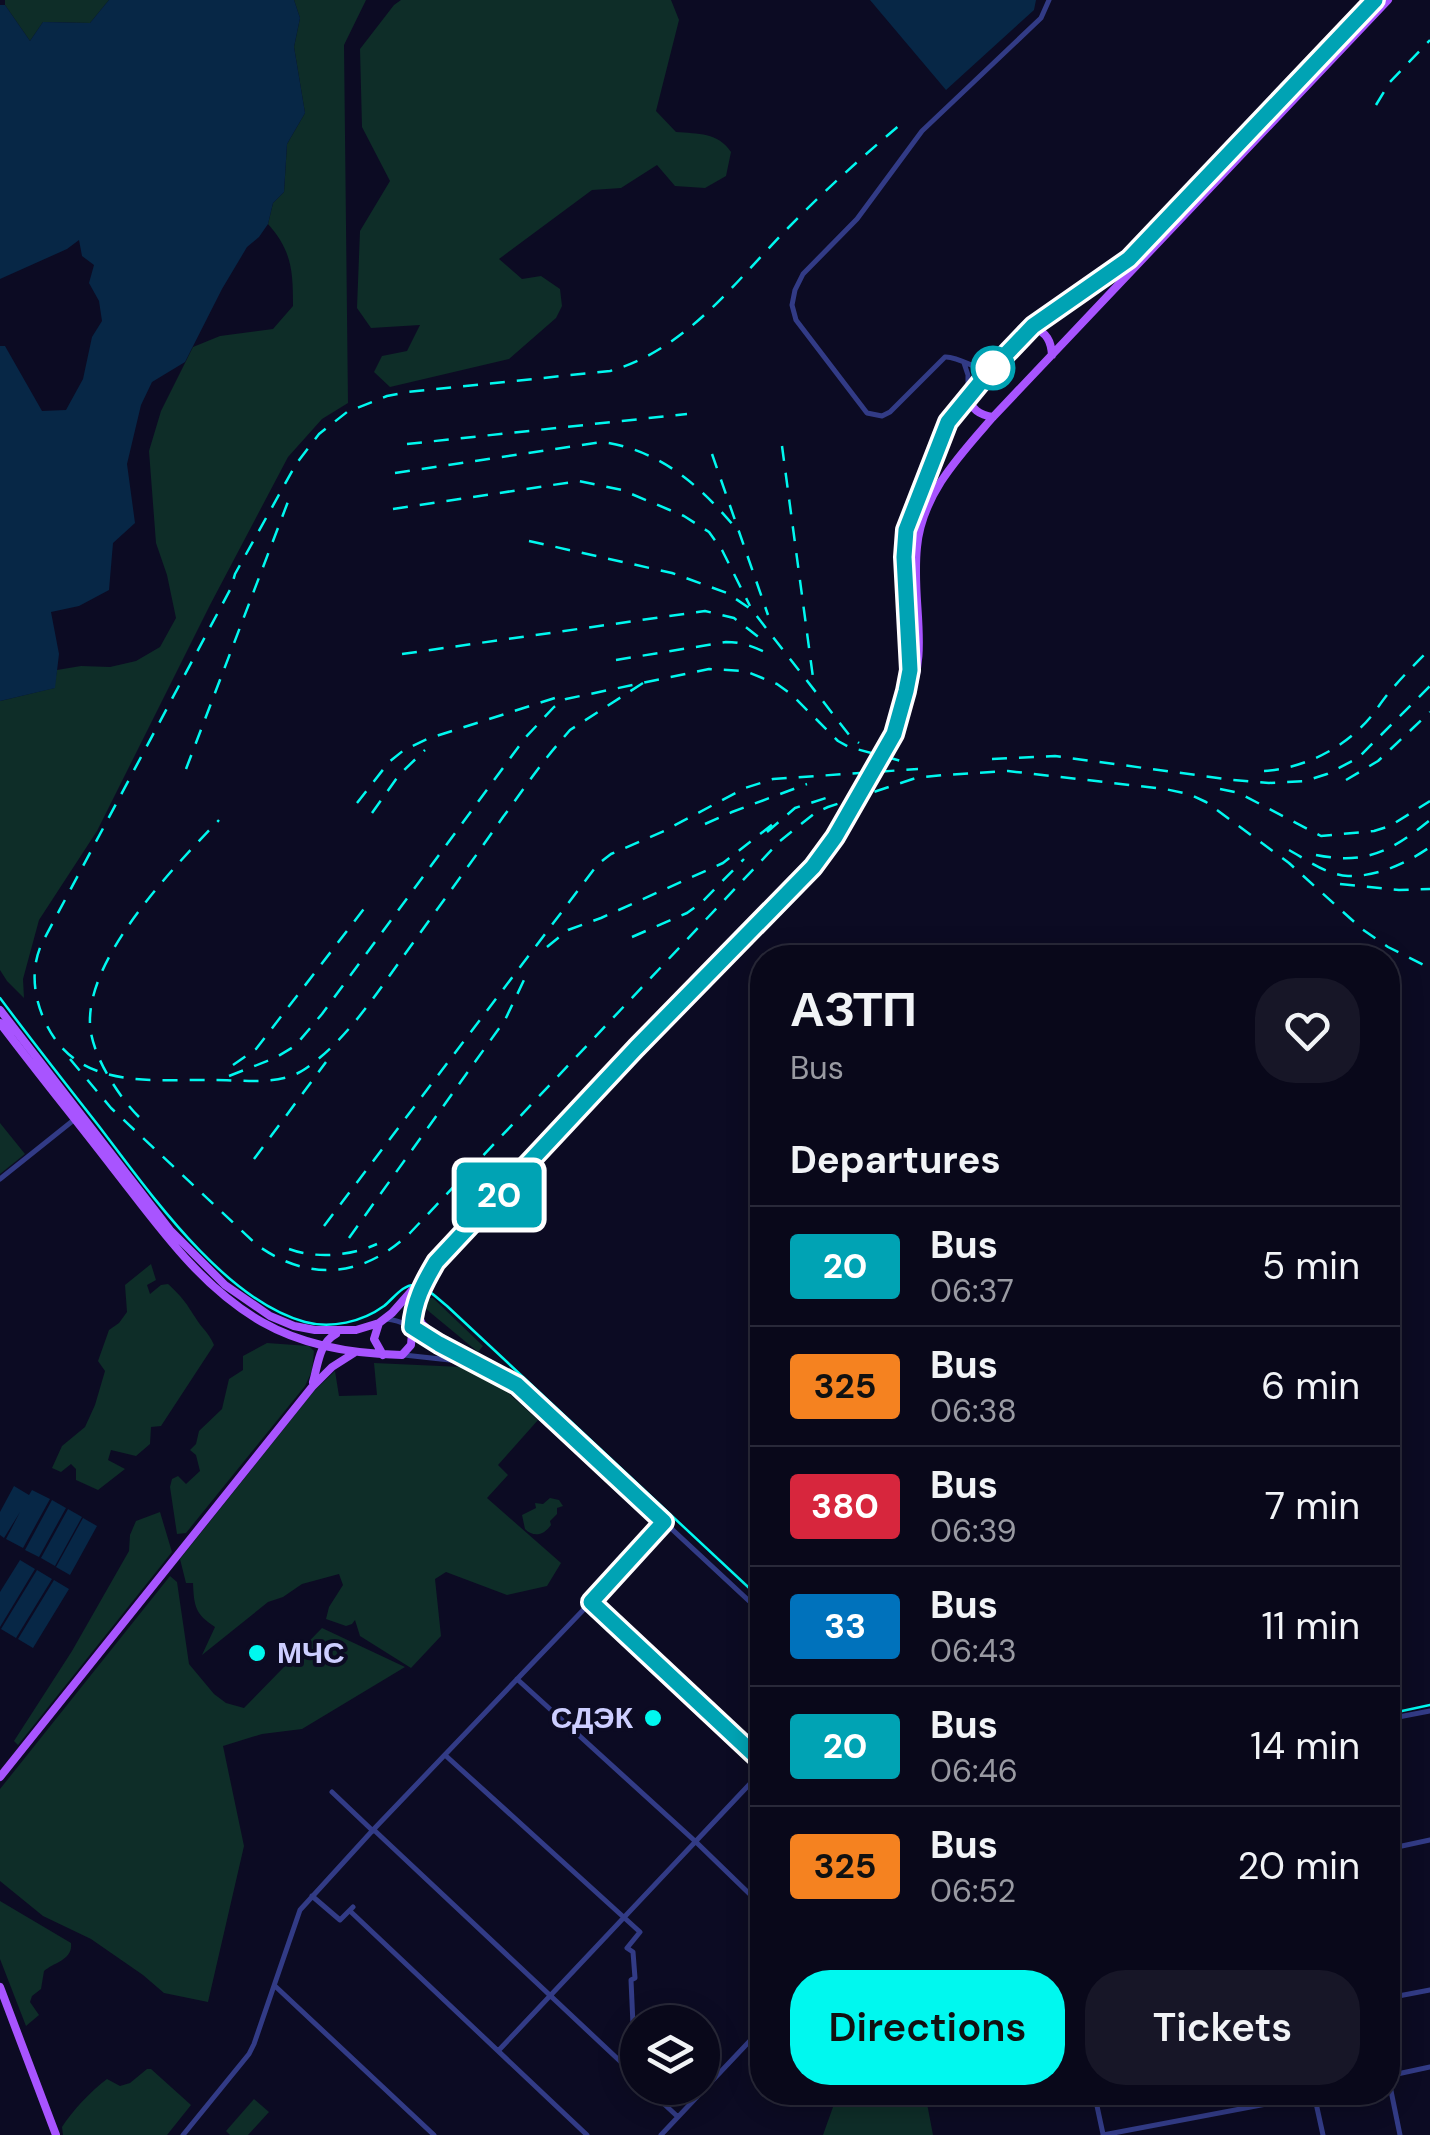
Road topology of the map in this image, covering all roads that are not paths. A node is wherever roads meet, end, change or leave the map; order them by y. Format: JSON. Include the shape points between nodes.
{"nodes":[{"id":1,"x":1049,"y":0,"type":"edge"},
{"id":2,"x":1374,"y":0,"type":"edge"},
{"id":3,"x":1388,"y":0,"type":"edge"},
{"id":4,"x":1033,"y":326,"type":"junction"},
{"id":5,"x":1052,"y":356,"type":"junction"},
{"id":6,"x":964,"y":363,"type":"junction"},
{"id":7,"x":989,"y":372,"type":"junction"},
{"id":8,"x":968,"y":396,"type":"junction"},
{"id":9,"x":994,"y":417,"type":"junction"},
{"id":10,"x":894,"y":734,"type":"junction"},
{"id":11,"x":0,"y":1010,"type":"edge"},
{"id":12,"x":0,"y":1023,"type":"edge"},
{"id":13,"x":78,"y":1117,"type":"junction"},
{"id":14,"x":0,"y":1179,"type":"edge"},
{"id":15,"x":436,"y":1262,"type":"junction"},
{"id":16,"x":415,"y":1304,"type":"junction"},
{"id":17,"x":382,"y":1321,"type":"junction"},
{"id":18,"x":412,"y":1327,"type":"junction"},
{"id":19,"x":344,"y":1332,"type":"junction"},
{"id":20,"x":323,"y":1346,"type":"junction"},
{"id":21,"x":452,"y":1350,"type":"junction"},
{"id":22,"x":354,"y":1352,"type":"junction"},
{"id":23,"x":384,"y":1355,"type":"junction"},
{"id":24,"x":402,"y":1355,"type":"junction"},
{"id":25,"x":476,"y":1363,"type":"junction"},
{"id":26,"x":312,"y":1386,"type":"junction"},
{"id":27,"x":664,"y":1522,"type":"junction"},
{"id":28,"x":591,"y":1602,"type":"junction"},
{"id":29,"x":750,"y":1602,"type":"edge"},
{"id":30,"x":516,"y":1678,"type":"junction"},
{"id":31,"x":1430,"y":1711,"type":"edge"},
{"id":32,"x":1400,"y":1717,"type":"edge"},
{"id":33,"x":750,"y":1751,"type":"edge"},
{"id":34,"x":445,"y":1755,"type":"junction"},
{"id":35,"x":0,"y":1777,"type":"edge"},
{"id":36,"x":750,"y":1784,"type":"edge"},
{"id":37,"x":332,"y":1792,"type":"dead end"},
{"id":38,"x":373,"y":1830,"type":"junction"},
{"id":39,"x":1430,"y":1840,"type":"edge"},
{"id":40,"x":696,"y":1842,"type":"junction"},
{"id":41,"x":1400,"y":1846,"type":"edge"},
{"id":42,"x":750,"y":1894,"type":"edge"},
{"id":43,"x":312,"y":1896,"type":"junction"},
{"id":44,"x":625,"y":1919,"type":"junction"},
{"id":45,"x":275,"y":1986,"type":"junction"},
{"id":46,"x":0,"y":1987,"type":"edge"},
{"id":47,"x":1430,"y":1990,"type":"edge"},
{"id":48,"x":550,"y":1996,"type":"junction"},
{"id":49,"x":1400,"y":1996,"type":"edge"},
{"id":50,"x":632,"y":2005,"type":"edge"},
{"id":51,"x":750,"y":2041,"type":"edge"},
{"id":52,"x":499,"y":2050,"type":"junction"},
{"id":53,"x":620,"y":2061,"type":"edge"},
{"id":54,"x":1430,"y":2067,"type":"edge"},
{"id":55,"x":1400,"y":2073,"type":"edge"},
{"id":56,"x":665,"y":2105,"type":"edge"},
{"id":57,"x":1097,"y":2105,"type":"edge"},
{"id":58,"x":1257,"y":2105,"type":"edge"},
{"id":59,"x":1316,"y":2105,"type":"edge"},
{"id":60,"x":1394,"y":2105,"type":"edge"},
{"id":61,"x":678,"y":2117,"type":"junction"},
{"id":62,"x":188,"y":2133,"type":"edge"},
{"id":63,"x":56,"y":2135,"type":"edge"},
{"id":64,"x":434,"y":2135,"type":"edge"},
{"id":65,"x":587,"y":2135,"type":"edge"},
{"id":66,"x":661,"y":2135,"type":"edge"},
{"id":67,"x":1103,"y":2135,"type":"edge"},
{"id":68,"x":1322,"y":2135,"type":"edge"},
{"id":69,"x":1400,"y":2135,"type":"edge"}],
"edges":[{"from":1,"to":6,"type":"street","via":[[1041,18],[922,131],[795,290],[796,320],[867,413],[890,412],[945,357]]},
{"from":2,"to":4,"type":"main road","via":[[1129,259]]},
{"from":3,"to":5,"type":"main road"},
{"from":4,"to":5,"type":"main road","via":[[1051,342]]},
{"from":4,"to":7,"type":"main road"},
{"from":5,"to":9,"type":"main road"},
{"from":6,"to":7,"type":"street"},
{"from":6,"to":8,"type":"street"},
{"from":7,"to":8,"type":"main road"},
{"from":8,"to":9,"type":"main road","via":[[976,411]]},
{"from":8,"to":10,"type":"main road","via":[[948,422],[906,530],[910,670]]},
{"from":9,"to":10,"type":"main road","via":[[954,461],[923,520],[917,547],[919,668]]},
{"from":10,"to":15,"type":"main road","bridge":true,"via":[[813,867]]},
{"from":11,"to":13,"type":"main road"},
{"from":12,"to":13,"type":"main road"},
{"from":13,"to":14,"type":"street"},
{"from":13,"to":19,"type":"main road","via":[[170,1230],[225,1285],[294,1326]]},
{"from":13,"to":20,"type":"main road","via":[[204,1278],[260,1321]]},
{"from":15,"to":16,"type":"main road"},
{"from":15,"to":17,"type":"main road"},
{"from":16,"to":18,"type":"main road"},
{"from":16,"to":21,"type":"main road","via":[[422,1324]]},
{"from":17,"to":18,"type":"street"},
{"from":17,"to":19,"type":"main road"},
{"from":17,"to":23,"type":"main road","via":[[374,1339]]},
{"from":18,"to":21,"type":"street"},
{"from":18,"to":24,"type":"main road","via":[[411,1346]]},
{"from":19,"to":20,"type":"main road"},
{"from":20,"to":22,"type":"main road"},
{"from":20,"to":26,"type":"main road"},
{"from":21,"to":25,"type":"street"},
{"from":22,"to":23,"type":"main road"},
{"from":22,"to":26,"type":"main road"},
{"from":23,"to":24,"type":"main road"},
{"from":24,"to":25,"type":"street"},
{"from":25,"to":27,"type":"street","via":[[517,1385]]},
{"from":26,"to":35,"type":"main road"},
{"from":27,"to":28,"type":"street"},
{"from":27,"to":29,"type":"street"},
{"from":28,"to":30,"type":"street"},
{"from":28,"to":33,"type":"street"},
{"from":30,"to":34,"type":"street"},
{"from":30,"to":40,"type":"street"},
{"from":31,"to":32,"type":"street"},
{"from":34,"to":38,"type":"street"},
{"from":34,"to":44,"type":"street"},
{"from":36,"to":40,"type":"street"},
{"from":37,"to":38,"type":"street"},
{"from":38,"to":43,"type":"street"},
{"from":38,"to":48,"type":"street"},
{"from":39,"to":41,"type":"street"},
{"from":40,"to":42,"type":"street"},
{"from":40,"to":44,"type":"street"},
{"from":43,"to":45,"type":"street","via":[[298,1914]]},
{"from":43,"to":52,"type":"street","via":[[340,1920],[351,1909]]},
{"from":44,"to":48,"type":"street"},
{"from":44,"to":50,"type":"street","via":[[640,1932],[626,1948],[634,1965]]},
{"from":45,"to":62,"type":"street","via":[[249,2054]]},
{"from":45,"to":64,"type":"street"},
{"from":46,"to":63,"type":"main road"},
{"from":47,"to":49,"type":"street"},
{"from":48,"to":52,"type":"street"},
{"from":48,"to":53,"type":"street"},
{"from":51,"to":61,"type":"street"},
{"from":52,"to":65,"type":"street"},
{"from":54,"to":55,"type":"street"},
{"from":56,"to":61,"type":"street"},
{"from":57,"to":67,"type":"street"},
{"from":58,"to":67,"type":"street"},
{"from":59,"to":68,"type":"street"},
{"from":60,"to":69,"type":"street"},
{"from":61,"to":66,"type":"street"}]}
